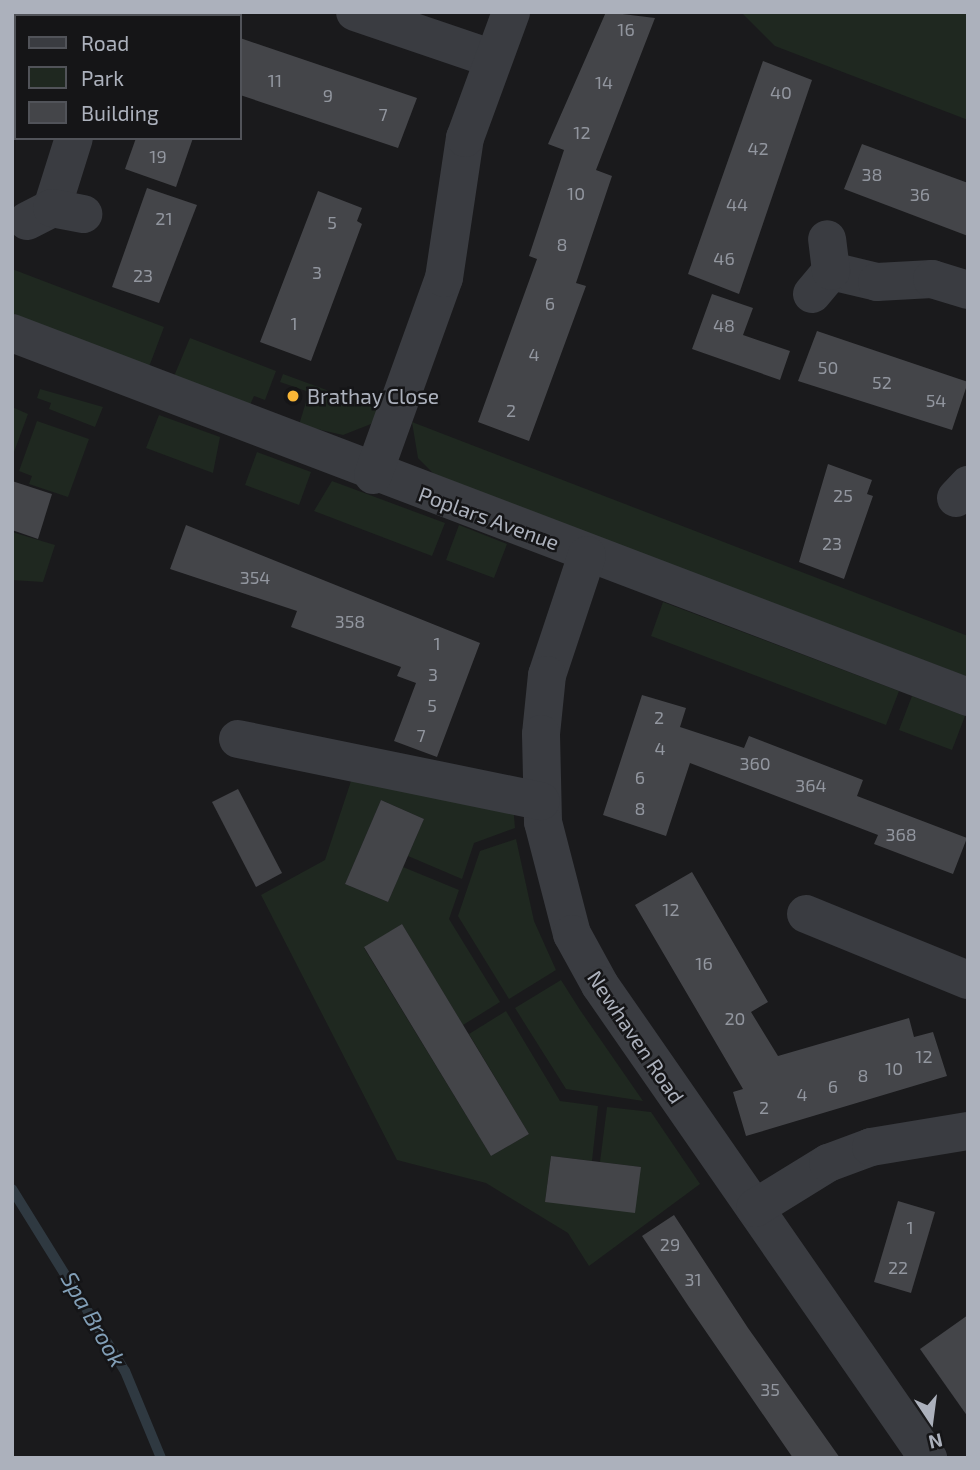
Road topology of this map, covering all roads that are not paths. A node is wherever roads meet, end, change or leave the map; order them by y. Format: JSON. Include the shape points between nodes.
{"nodes":[{"id":1,"x":355,"y":12,"type":"edge"},
{"id":2,"x":511,"y":12,"type":"edge"},
{"id":3,"x":493,"y":59,"type":"junction"},
{"id":4,"x":73,"y":140,"type":"edge"},
{"id":5,"x":54,"y":214,"type":"dead end"},
{"id":6,"x":823,"y":268,"type":"dead end"},
{"id":7,"x":968,"y":290,"type":"edge"},
{"id":8,"x":12,"y":333,"type":"edge"},
{"id":9,"x":373,"y":475,"type":"junction"},
{"id":10,"x":587,"y":555,"type":"junction"},
{"id":11,"x":968,"y":697,"type":"edge"},
{"id":12,"x":238,"y":739,"type":"dead end"},
{"id":13,"x":541,"y":801,"type":"junction"},
{"id":14,"x":806,"y":914,"type":"dead end"},
{"id":15,"x":968,"y":980,"type":"edge"},
{"id":16,"x":968,"y":1131,"type":"edge"},
{"id":17,"x":755,"y":1208,"type":"junction"},
{"id":18,"x":928,"y":1458,"type":"edge"}],
"edges":[{"from":1,"to":3,"type":"street"},
{"from":2,"to":3,"type":"street"},
{"from":3,"to":9,"type":"street","via":[[465,138],[444,278]]},
{"from":4,"to":5,"type":"street"},
{"from":6,"to":7,"type":"street","via":[[877,282],[932,279]]},
{"from":8,"to":9,"type":"street","name":"Poplars Avenue"},
{"from":9,"to":10,"type":"street","name":"Poplars Avenue"},
{"from":10,"to":11,"type":"street","name":"Poplars Avenue"},
{"from":10,"to":13,"type":"street","name":"Newhaven Road","via":[[547,675]]},
{"from":12,"to":13,"type":"street"},
{"from":13,"to":17,"type":"street","name":"Newhaven Road","via":[[554,878],[584,958]]},
{"from":14,"to":15,"type":"street"},
{"from":16,"to":17,"type":"street","via":[[872,1147],[828,1163]]},
{"from":17,"to":18,"type":"street","name":"Newhaven Road"}]}
